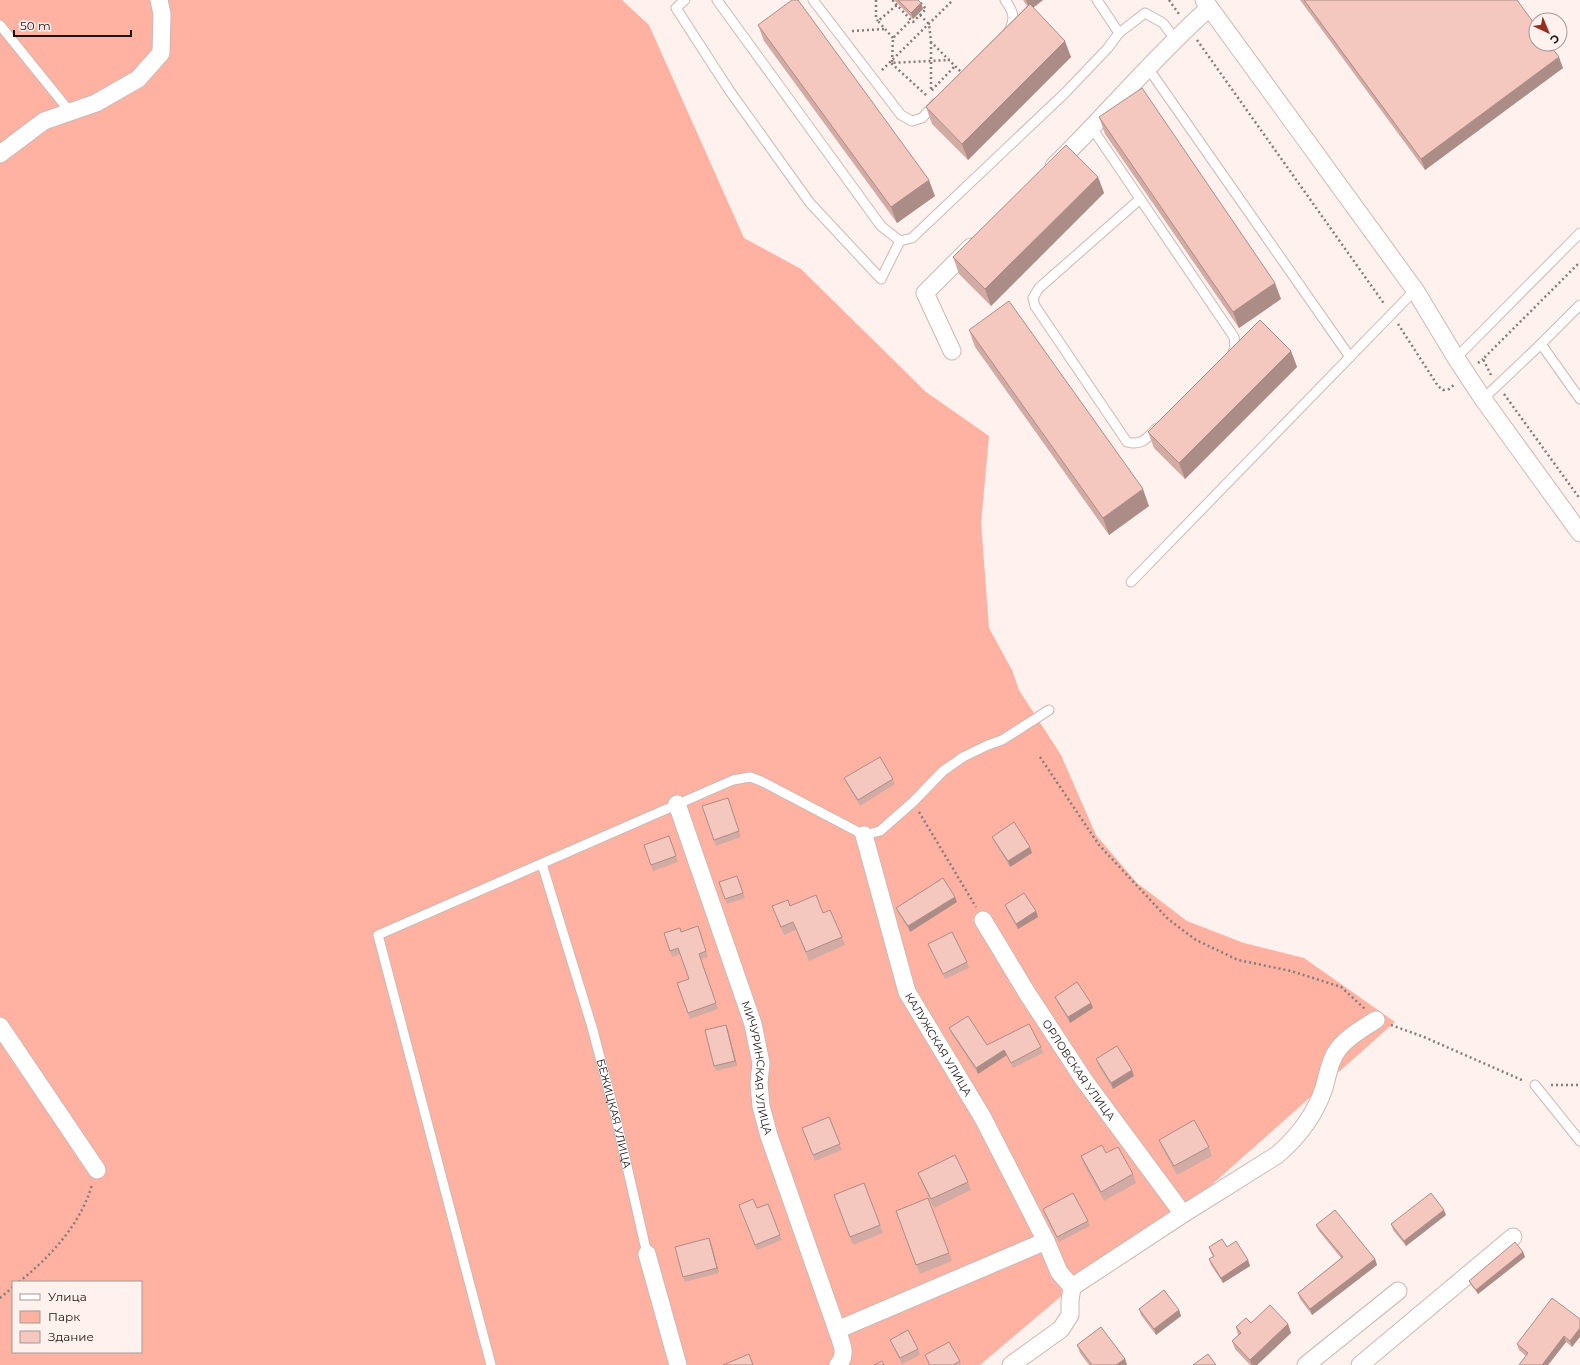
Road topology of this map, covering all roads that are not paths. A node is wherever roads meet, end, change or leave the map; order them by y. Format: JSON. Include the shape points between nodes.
{"nodes":[{"id":1,"x":159,"y":0,"type":"edge"},
{"id":2,"x":685,"y":0,"type":"edge"},
{"id":3,"x":717,"y":0,"type":"edge"},
{"id":4,"x":813,"y":0,"type":"edge"},
{"id":5,"x":1005,"y":0,"type":"edge"},
{"id":6,"x":1097,"y":0,"type":"edge"},
{"id":7,"x":1207,"y":4,"type":"edge"},
{"id":8,"x":0,"y":25,"type":"edge"},
{"id":9,"x":1119,"y":32,"type":"junction"},
{"id":10,"x":1005,"y":35,"type":"edge"},
{"id":11,"x":1175,"y":39,"type":"junction"},
{"id":12,"x":1148,"y":68,"type":"junction"},
{"id":13,"x":943,"y":96,"type":"edge"},
{"id":14,"x":71,"y":112,"type":"junction"},
{"id":15,"x":1092,"y":128,"type":"junction"},
{"id":16,"x":0,"y":154,"type":"edge"},
{"id":17,"x":1042,"y":178,"type":"edge"},
{"id":18,"x":1140,"y":199,"type":"junction"},
{"id":19,"x":1580,"y":233,"type":"edge"},
{"id":20,"x":981,"y":238,"type":"edge"},
{"id":21,"x":900,"y":241,"type":"junction"},
{"id":22,"x":1416,"y":290,"type":"junction"},
{"id":23,"x":1580,"y":305,"type":"edge"},
{"id":24,"x":1541,"y":344,"type":"junction"},
{"id":25,"x":952,"y":350,"type":"dead end"},
{"id":26,"x":1350,"y":357,"type":"junction"},
{"id":27,"x":1456,"y":358,"type":"junction"},
{"id":28,"x":1224,"y":366,"type":"edge"},
{"id":29,"x":1577,"y":388,"type":"edge"},
{"id":30,"x":1483,"y":399,"type":"junction"},
{"id":31,"x":1580,"y":399,"type":"edge"},
{"id":32,"x":1162,"y":424,"type":"edge"},
{"id":33,"x":1580,"y":533,"type":"edge"},
{"id":34,"x":1131,"y":582,"type":"dead end"},
{"id":35,"x":1049,"y":710,"type":"dead end"},
{"id":36,"x":677,"y":804,"type":"junction"},
{"id":37,"x":864,"y":835,"type":"junction"},
{"id":38,"x":542,"y":864,"type":"junction"},
{"id":39,"x":983,"y":920,"type":"road end"},
{"id":40,"x":1376,"y":1020,"type":"road end"},
{"id":41,"x":0,"y":1026,"type":"edge"},
{"id":42,"x":1535,"y":1086,"type":"road end"},
{"id":43,"x":1580,"y":1141,"type":"edge"},
{"id":44,"x":97,"y":1170,"type":"road end"},
{"id":45,"x":1182,"y":1214,"type":"junction"},
{"id":46,"x":1513,"y":1237,"type":"dead end"},
{"id":47,"x":1046,"y":1242,"type":"junction"},
{"id":48,"x":646,"y":1254,"type":"joint"},
{"id":49,"x":1072,"y":1287,"type":"junction"},
{"id":50,"x":1398,"y":1291,"type":"dead end"},
{"id":51,"x":838,"y":1330,"type":"junction"},
{"id":52,"x":491,"y":1365,"type":"edge"},
{"id":53,"x":678,"y":1365,"type":"edge"},
{"id":54,"x":838,"y":1365,"type":"edge"},
{"id":55,"x":1011,"y":1365,"type":"edge"},
{"id":56,"x":1306,"y":1365,"type":"edge"},
{"id":57,"x":1360,"y":1365,"type":"edge"}],
"edges":[{"from":1,"to":14,"type":"street","via":[[162,14],[161,53],[138,78],[96,103]]},
{"from":2,"to":21,"type":"lane","via":[[676,8],[729,90],[810,203],[881,279]]},
{"from":3,"to":21,"type":"lane","via":[[881,226]]},
{"from":4,"to":13,"type":"lane","via":[[901,115],[912,121],[922,118]]},
{"from":5,"to":10,"type":"lane","via":[[1013,10],[1014,20]]},
{"from":6,"to":9,"type":"lane"},
{"from":7,"to":11,"type":"street"},
{"from":7,"to":22,"type":"street"},
{"from":8,"to":14,"type":"lane"},
{"from":9,"to":11,"type":"lane","via":[[1145,13],[1163,23]]},
{"from":9,"to":21,"type":"lane","via":[[1107,49],[1059,98],[912,238]]},
{"from":11,"to":12,"type":"street"},
{"from":12,"to":15,"type":"street"},
{"from":12,"to":26,"type":"lane"},
{"from":14,"to":16,"type":"street","via":[[44,121]]},
{"from":15,"to":17,"type":"street"},
{"from":15,"to":18,"type":"lane"},
{"from":18,"to":28,"type":"lane","via":[[1234,337],[1235,348]]},
{"from":18,"to":32,"type":"lane","via":[[1039,288],[1033,298],[1035,306],[1127,442],[1136,444]]},
{"from":19,"to":27,"type":"lane"},
{"from":20,"to":25,"type":"street","via":[[925,293]]},
{"from":22,"to":26,"type":"lane"},
{"from":22,"to":27,"type":"street"},
{"from":23,"to":24,"type":"lane"},
{"from":24,"to":29,"type":"lane"},
{"from":24,"to":30,"type":"lane"},
{"from":26,"to":34,"type":"lane"},
{"from":27,"to":30,"type":"street"},
{"from":29,"to":31,"type":"lane"},
{"from":30,"to":33,"type":"street"},
{"from":35,"to":37,"type":"lane","via":[[1002,740],[962,757],[943,771],[880,831]]},
{"from":36,"to":37,"type":"lane","via":[[732,780],[750,778],[761,781]]},
{"from":36,"to":38,"type":"lane"},
{"from":36,"to":51,"type":"street","name":"МИЧУРИНСКАЯ УЛИЦА","via":[[753,1024],[761,1063],[758,1083],[761,1106],[769,1136]]},
{"from":37,"to":47,"type":"street","name":"КАЛУЖСКАЯ УЛИЦА","via":[[907,992],[983,1118]]},
{"from":38,"to":48,"type":"lane","name":"БЕЖИЦКАЯ УЛИЦА","via":[[592,1027],[616,1118]]},
{"from":38,"to":52,"type":"lane","via":[[378,935]]},
{"from":39,"to":45,"type":"street","name":"ОРЛОВСКАЯ УЛИЦА","via":[[1084,1080]]},
{"from":40,"to":45,"type":"street","via":[[1352,1035],[1339,1049],[1331,1063],[1314,1111],[1290,1145]]},
{"from":41,"to":44,"type":"street"},
{"from":42,"to":43,"type":"lane"},
{"from":45,"to":49,"type":"street"},
{"from":46,"to":57,"type":"street"},
{"from":47,"to":49,"type":"street","name":"КАЛУЖСКАЯ УЛИЦА","via":[[1059,1272]]},
{"from":47,"to":51,"type":"street"},
{"from":48,"to":53,"type":"street","name":"БЕЖИЦКАЯ УЛИЦА"},
{"from":49,"to":55,"type":"street","via":[[1070,1316],[1061,1329]]},
{"from":50,"to":56,"type":"street"},
{"from":51,"to":54,"type":"street","name":"МИЧУРИНСКАЯ УЛИЦА","via":[[844,1350],[842,1361]]}]}
